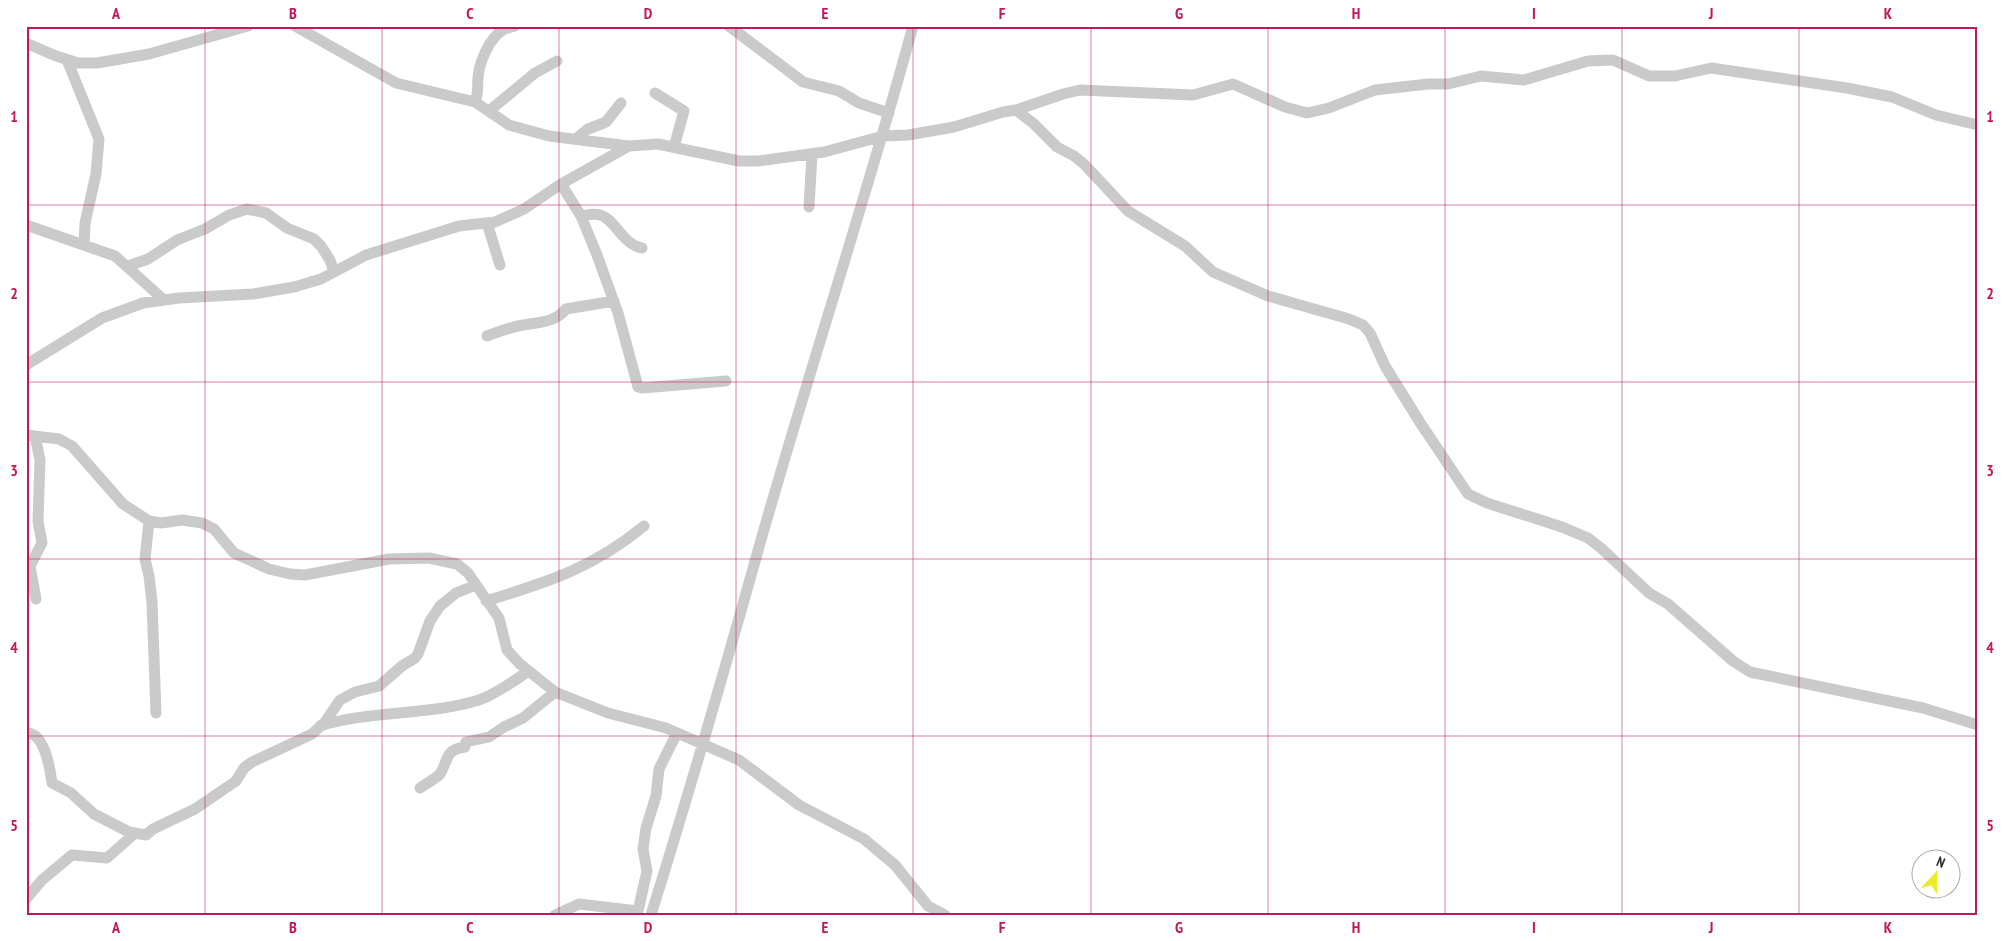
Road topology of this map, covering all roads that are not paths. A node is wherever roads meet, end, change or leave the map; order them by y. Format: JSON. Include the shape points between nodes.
{"nodes":[{"id":1,"x":248,"y":26,"type":"edge"},
{"id":2,"x":295,"y":26,"type":"edge"},
{"id":3,"x":515,"y":26,"type":"edge"},
{"id":4,"x":729,"y":26,"type":"edge"},
{"id":5,"x":913,"y":26,"type":"edge"},
{"id":6,"x":26,"y":43,"type":"edge"},
{"id":7,"x":67,"y":60,"type":"junction"},
{"id":8,"x":557,"y":61,"type":"dead end"},
{"id":9,"x":655,"y":93,"type":"dead end"},
{"id":10,"x":475,"y":102,"type":"junction"},
{"id":11,"x":621,"y":103,"type":"dead end"},
{"id":12,"x":1016,"y":110,"type":"junction"},
{"id":13,"x":488,"y":111,"type":"junction"},
{"id":14,"x":889,"y":113,"type":"junction"},
{"id":15,"x":1978,"y":125,"type":"edge"},
{"id":16,"x":883,"y":136,"type":"junction"},
{"id":17,"x":576,"y":139,"type":"junction"},
{"id":18,"x":629,"y":146,"type":"junction"},
{"id":19,"x":674,"y":147,"type":"junction"},
{"id":20,"x":812,"y":154,"type":"junction"},
{"id":21,"x":561,"y":184,"type":"junction"},
{"id":22,"x":809,"y":207,"type":"dead end"},
{"id":23,"x":581,"y":216,"type":"junction"},
{"id":24,"x":487,"y":223,"type":"junction"},
{"id":25,"x":26,"y":225,"type":"edge"},
{"id":26,"x":84,"y":245,"type":"junction"},
{"id":27,"x":642,"y":248,"type":"dead end"},
{"id":28,"x":500,"y":265,"type":"dead end"},
{"id":29,"x":128,"y":266,"type":"junction"},
{"id":30,"x":334,"y":272,"type":"junction"},
{"id":31,"x":164,"y":300,"type":"junction"},
{"id":32,"x":614,"y":301,"type":"junction"},
{"id":33,"x":487,"y":336,"type":"dead end"},
{"id":34,"x":26,"y":365,"type":"edge"},
{"id":35,"x":726,"y":381,"type":"dead end"},
{"id":36,"x":31,"y":436,"type":"edge"},
{"id":37,"x":149,"y":521,"type":"junction"},
{"id":38,"x":644,"y":526,"type":"dead end"},
{"id":39,"x":476,"y":585,"type":"junction"},
{"id":40,"x":36,"y":599,"type":"dead end"},
{"id":41,"x":486,"y":601,"type":"junction"},
{"id":42,"x":529,"y":671,"type":"junction"},
{"id":43,"x":555,"y":692,"type":"junction"},
{"id":44,"x":156,"y":713,"type":"dead end"},
{"id":45,"x":1978,"y":725,"type":"edge"},
{"id":46,"x":320,"y":726,"type":"junction"},
{"id":47,"x":26,"y":733,"type":"edge"},
{"id":48,"x":677,"y":733,"type":"junction"},
{"id":49,"x":702,"y":744,"type":"junction"},
{"id":50,"x":420,"y":788,"type":"dead end"},
{"id":51,"x":134,"y":834,"type":"junction"},
{"id":52,"x":26,"y":899,"type":"edge"},
{"id":53,"x":555,"y":915,"type":"edge"},
{"id":54,"x":651,"y":915,"type":"edge"},
{"id":55,"x":946,"y":915,"type":"edge"}],
"edges":[{"from":1,"to":7,"type":"street","via":[[149,54],[97,63]]},
{"from":2,"to":10,"type":"street","via":[[396,84]]},
{"from":3,"to":10,"type":"street","via":[[503,30],[487,47]]},
{"from":4,"to":14,"type":"street","via":[[803,82],[839,90],[859,103]]},
{"from":5,"to":14,"type":"street"},
{"from":6,"to":7,"type":"street"},
{"from":7,"to":26,"type":"street","via":[[99,139]]},
{"from":8,"to":13,"type":"street","via":[[534,74]]},
{"from":9,"to":19,"type":"street","via":[[684,111]]},
{"from":10,"to":13,"type":"street"},
{"from":11,"to":17,"type":"street","via":[[606,122]]},
{"from":12,"to":15,"type":"street","via":[[1080,90],[1193,95],[1232,84],[1307,113],[1375,90],[1448,84],[1481,76],[1524,80],[1588,61],[1613,60],[1649,76],[1675,76],[1711,68],[1847,88],[1892,97],[1936,115]]},
{"from":12,"to":16,"type":"street","via":[[954,127]]},
{"from":12,"to":45,"type":"street","via":[[1056,147],[1084,164],[1128,211],[1186,246],[1213,272],[1268,296],[1349,319],[1367,329],[1385,366],[1468,494],[1588,538],[1649,593],[1668,604],[1750,672],[1923,708]]},
{"from":13,"to":17,"type":"street","via":[[510,125],[549,136]]},
{"from":14,"to":16,"type":"street"},
{"from":16,"to":20,"type":"street"},
{"from":16,"to":49,"type":"street"},
{"from":17,"to":18,"type":"street"},
{"from":18,"to":19,"type":"street","via":[[658,144]]},
{"from":18,"to":21,"type":"street"},
{"from":19,"to":20,"type":"street","via":[[746,162]]},
{"from":20,"to":22,"type":"street"},
{"from":21,"to":23,"type":"street"},
{"from":21,"to":24,"type":"street","via":[[524,209]]},
{"from":23,"to":27,"type":"street","via":[[602,215],[634,247]]},
{"from":23,"to":32,"type":"street"},
{"from":24,"to":28,"type":"street"},
{"from":24,"to":30,"type":"street","via":[[459,226],[366,255]]},
{"from":25,"to":26,"type":"street"},
{"from":26,"to":29,"type":"street","via":[[106,252]]},
{"from":29,"to":30,"type":"street","via":[[148,259],[177,240],[206,229],[229,215],[247,210],[266,213],[287,228],[314,239]]},
{"from":29,"to":31,"type":"street"},
{"from":30,"to":31,"type":"street","via":[[294,287],[254,294]]},
{"from":31,"to":34,"type":"street","via":[[143,302],[102,318]]},
{"from":32,"to":33,"type":"street","via":[[566,309],[560,317]]},
{"from":32,"to":35,"type":"street","via":[[638,387]]},
{"from":36,"to":37,"type":"street","via":[[59,439],[72,446],[123,504]]},
{"from":36,"to":40,"type":"street","via":[[40,460],[38,521],[42,543],[30,566]]},
{"from":37,"to":39,"type":"street","via":[[202,523],[214,528],[234,553],[269,569],[290,574],[325,573],[389,559],[429,558],[456,564]]},
{"from":37,"to":44,"type":"street","via":[[144,559],[152,602]]},
{"from":38,"to":41,"type":"street","via":[[585,566]]},
{"from":39,"to":41,"type":"street"},
{"from":39,"to":46,"type":"street","via":[[456,593],[440,606],[430,621],[415,658],[379,686],[340,700]]},
{"from":41,"to":42,"type":"street","via":[[498,618],[507,650]]},
{"from":42,"to":43,"type":"street"},
{"from":42,"to":46,"type":"street","via":[[480,699]]},
{"from":43,"to":48,"type":"street","via":[[608,713]]},
{"from":43,"to":50,"type":"street","via":[[523,718],[489,737],[454,748],[439,775]]},
{"from":46,"to":51,"type":"street","via":[[312,734],[252,762],[236,781],[195,809],[146,835]]},
{"from":47,"to":51,"type":"street","via":[[38,736],[42,743],[52,783],[71,793],[94,814]]},
{"from":48,"to":49,"type":"street"},
{"from":48,"to":53,"type":"street","via":[[660,769],[646,828],[643,849],[647,871],[638,911],[580,904]]},
{"from":49,"to":54,"type":"street"},
{"from":49,"to":55,"type":"street","via":[[739,760],[799,805],[864,839],[895,865],[928,906]]},
{"from":51,"to":52,"type":"street","via":[[107,858],[72,855],[42,880]]}]}
